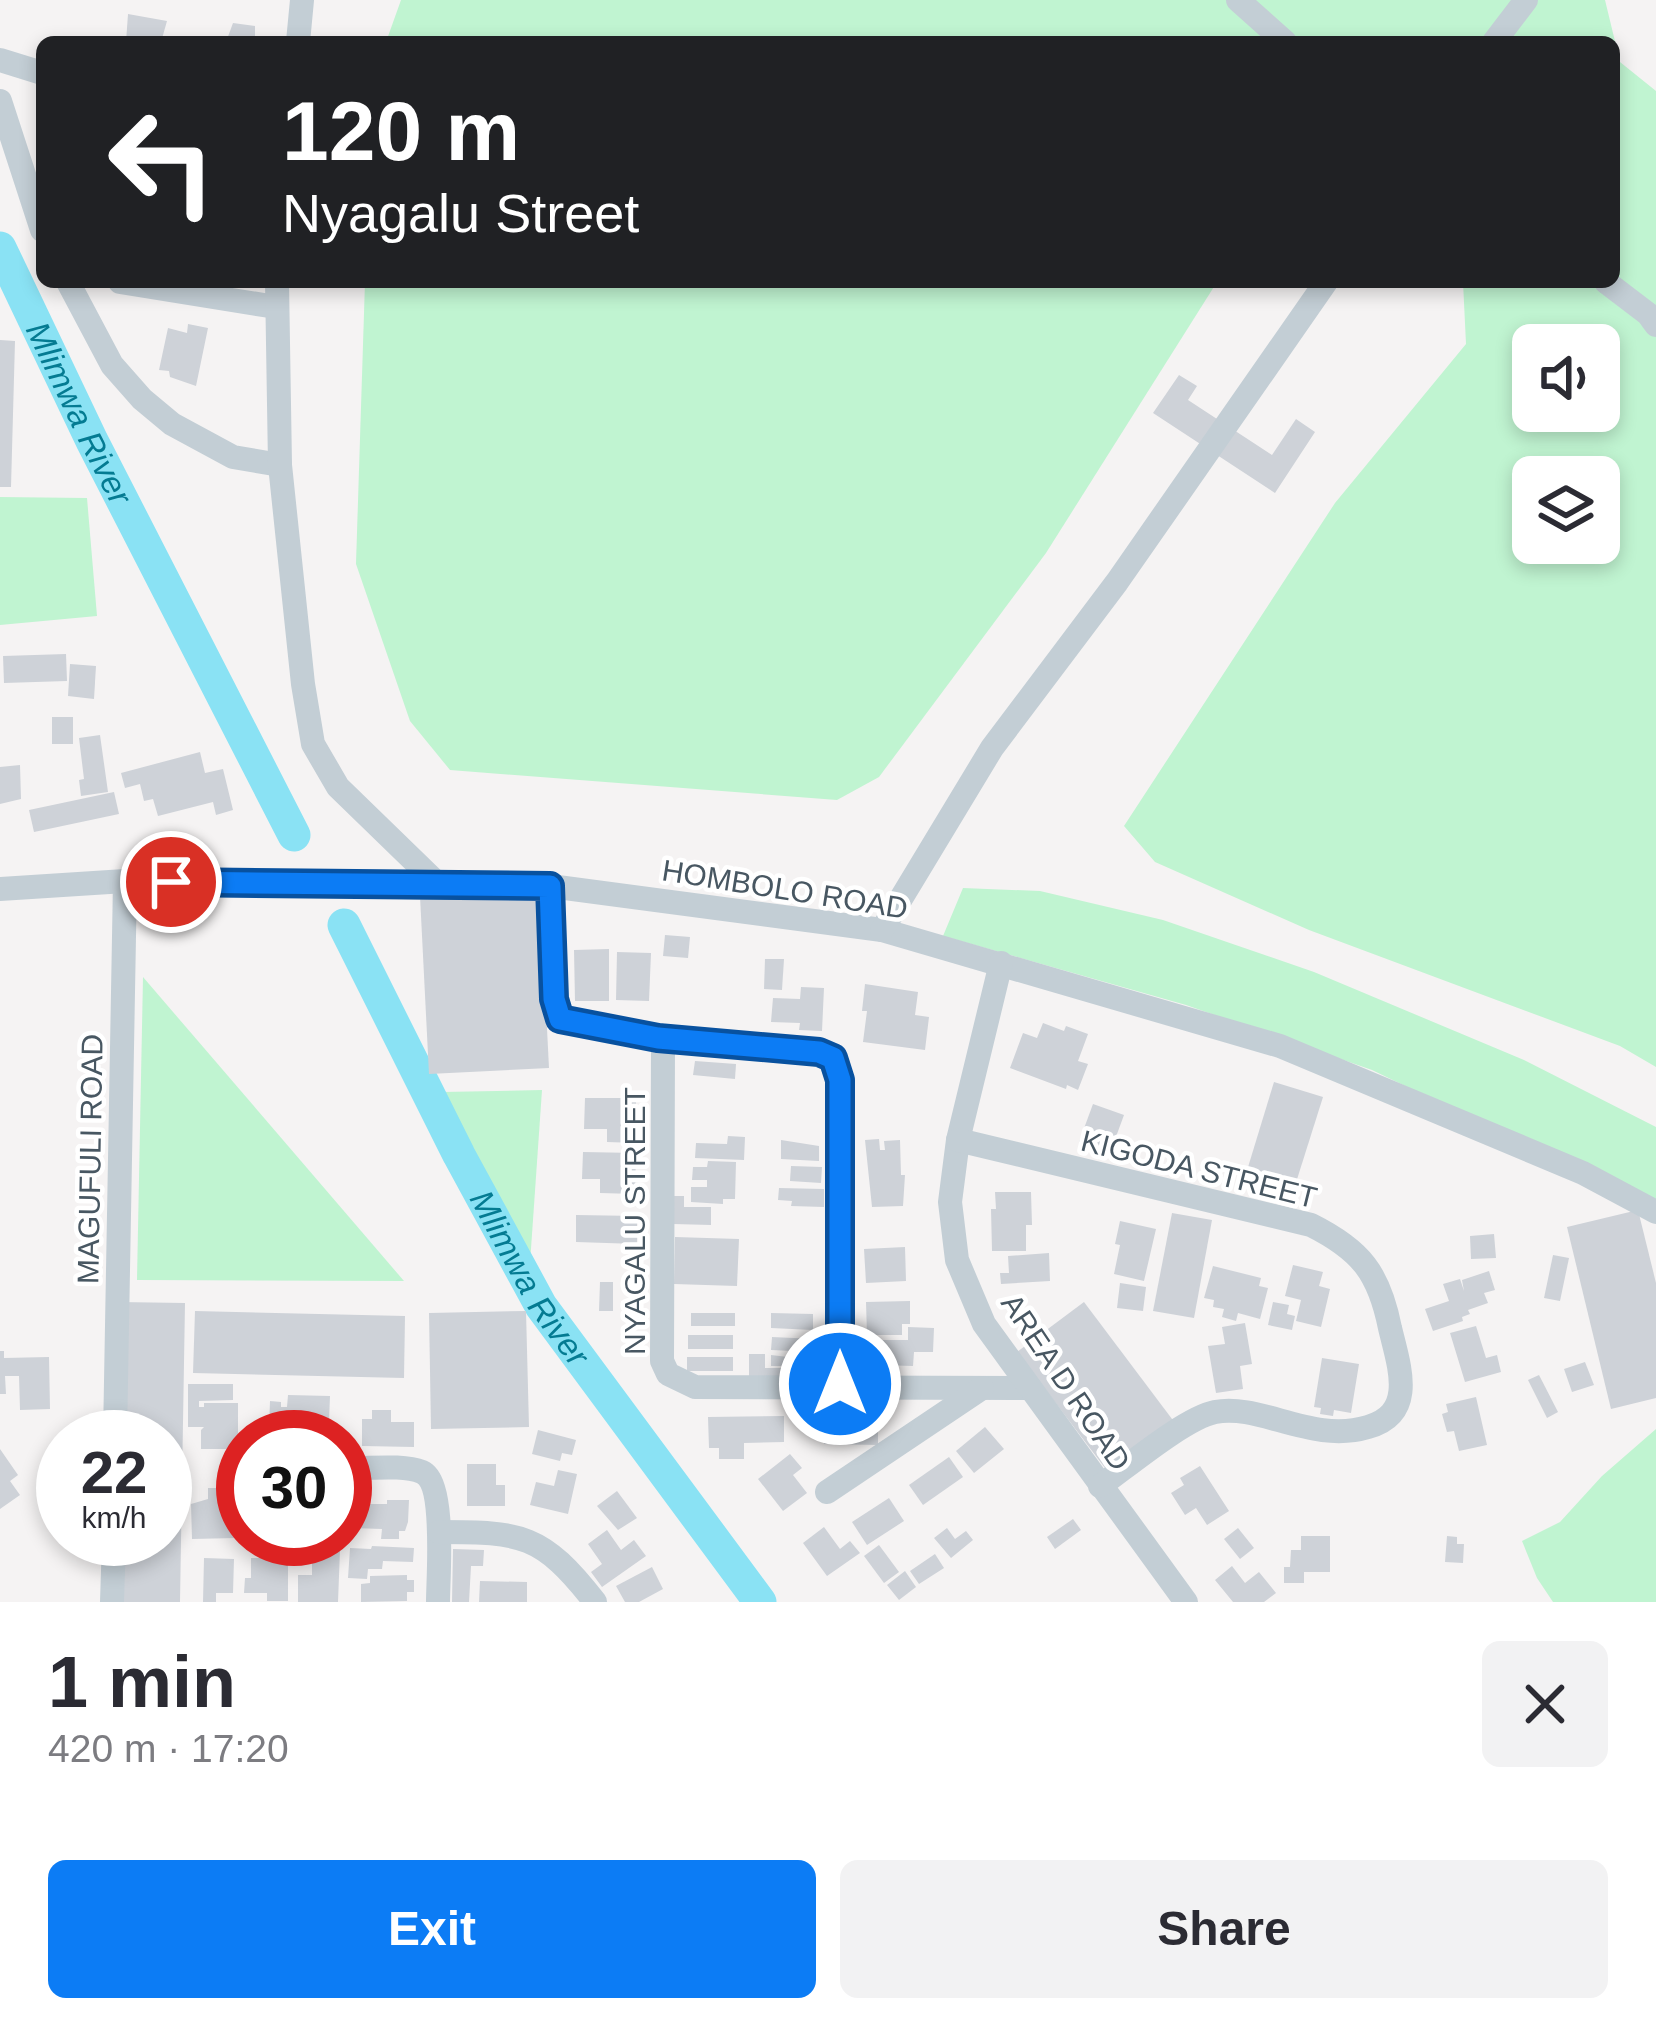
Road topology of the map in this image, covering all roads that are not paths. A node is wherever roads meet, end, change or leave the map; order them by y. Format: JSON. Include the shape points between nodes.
{"nodes":[{"id":1,"x":302,"y":0,"type":"edge"},
{"id":2,"x":1238,"y":0,"type":"edge"},
{"id":3,"x":1526,"y":0,"type":"edge"},
{"id":4,"x":299,"y":36,"type":"edge"},
{"id":5,"x":1278,"y":36,"type":"edge"},
{"id":6,"x":1499,"y":36,"type":"edge"},
{"id":7,"x":0,"y":60,"type":"edge"},
{"id":8,"x":36,"y":71,"type":"edge"},
{"id":9,"x":0,"y":100,"type":"edge"},
{"id":10,"x":36,"y":211,"type":"edge"},
{"id":11,"x":71,"y":288,"type":"edge"},
{"id":12,"x":198,"y":288,"type":"edge"},
{"id":13,"x":1322,"y":288,"type":"edge"},
{"id":14,"x":1614,"y":288,"type":"edge"},
{"id":15,"x":276,"y":294,"type":"edge"},
{"id":16,"x":1656,"y":325,"type":"edge"},
{"id":17,"x":280,"y":465,"type":"junction"},
{"id":18,"x":125,"y":881,"type":"junction"},
{"id":19,"x":550,"y":886,"type":"junction"},
{"id":20,"x":442,"y":888,"type":"junction"},
{"id":21,"x":0,"y":890,"type":"edge"},
{"id":22,"x":882,"y":929,"type":"junction"},
{"id":23,"x":1001,"y":964,"type":"junction"},
{"id":24,"x":658,"y":1038,"type":"junction"},
{"id":25,"x":958,"y":1140,"type":"junction"},
{"id":26,"x":1656,"y":1212,"type":"edge"},
{"id":27,"x":840,"y":1384,"type":"junction"},
{"id":28,"x":982,"y":1388,"type":"junction"},
{"id":29,"x":1030,"y":1388,"type":"junction"},
{"id":30,"x":116,"y":1410,"type":"edge"},
{"id":31,"x":372,"y":1469,"type":"edge"},
{"id":32,"x":1100,"y":1486,"type":"junction"},
{"id":33,"x":827,"y":1492,"type":"dead end"},
{"id":34,"x":439,"y":1532,"type":"junction"},
{"id":35,"x":113,"y":1566,"type":"edge"},
{"id":36,"x":112,"y":1602,"type":"edge"},
{"id":37,"x":438,"y":1602,"type":"edge"},
{"id":38,"x":595,"y":1602,"type":"edge"},
{"id":39,"x":1186,"y":1602,"type":"edge"}],
"edges":[{"from":1,"to":4,"type":"street"},
{"from":2,"to":5,"type":"street"},
{"from":3,"to":6,"type":"street"},
{"from":7,"to":8,"type":"street"},
{"from":9,"to":10,"type":"street"},
{"from":11,"to":17,"type":"street","via":[[112,365],[142,399],[233,457]]},
{"from":12,"to":15,"type":"street"},
{"from":13,"to":22,"type":"street","via":[[992,748]]},
{"from":14,"to":16,"type":"street"},
{"from":15,"to":17,"type":"street"},
{"from":17,"to":20,"type":"street","via":[[313,744],[338,788]]},
{"from":18,"to":20,"type":"street","name":"HOMBOLO ROAD"},
{"from":18,"to":21,"type":"street","name":"HOMBOLO ROAD"},
{"from":18,"to":30,"type":"street","name":"MAGUFULI ROAD"},
{"from":19,"to":20,"type":"street","name":"HOMBOLO ROAD"},
{"from":19,"to":22,"type":"street","name":"HOMBOLO ROAD"},
{"from":19,"to":24,"type":"street","via":[[560,1019]]},
{"from":22,"to":23,"type":"street","name":"HOMBOLO ROAD"},
{"from":23,"to":25,"type":"street","name":"AREA D ROAD"},
{"from":23,"to":26,"type":"street","name":"HOMBOLO ROAD","via":[[1280,1046],[1583,1173]]},
{"from":24,"to":27,"type":"street","via":[[819,1052],[838,1065]]},
{"from":24,"to":27,"type":"street","name":"NYAGALU STREET","via":[[663,1368],[695,1387]]},
{"from":25,"to":29,"type":"street","name":"AREA D ROAD","via":[[950,1202],[957,1260],[984,1324]]},
{"from":25,"to":32,"type":"street","name":"KIGODA STREET","via":[[1311,1225],[1347,1243],[1385,1304],[1403,1387],[1397,1410],[1382,1423],[1328,1431],[1218,1411]]},
{"from":27,"to":28,"type":"street","name":"NYAGALU STREET"},
{"from":28,"to":29,"type":"street","name":"NYAGALU STREET"},
{"from":28,"to":33,"type":"street"},
{"from":29,"to":32,"type":"street","name":"AREA D ROAD"},
{"from":31,"to":34,"type":"street","via":[[430,1478]]},
{"from":32,"to":39,"type":"street","name":"AREA D ROAD"},
{"from":34,"to":37,"type":"street"},
{"from":34,"to":38,"type":"street","via":[[518,1535],[538,1544]]},
{"from":35,"to":36,"type":"street"}]}
